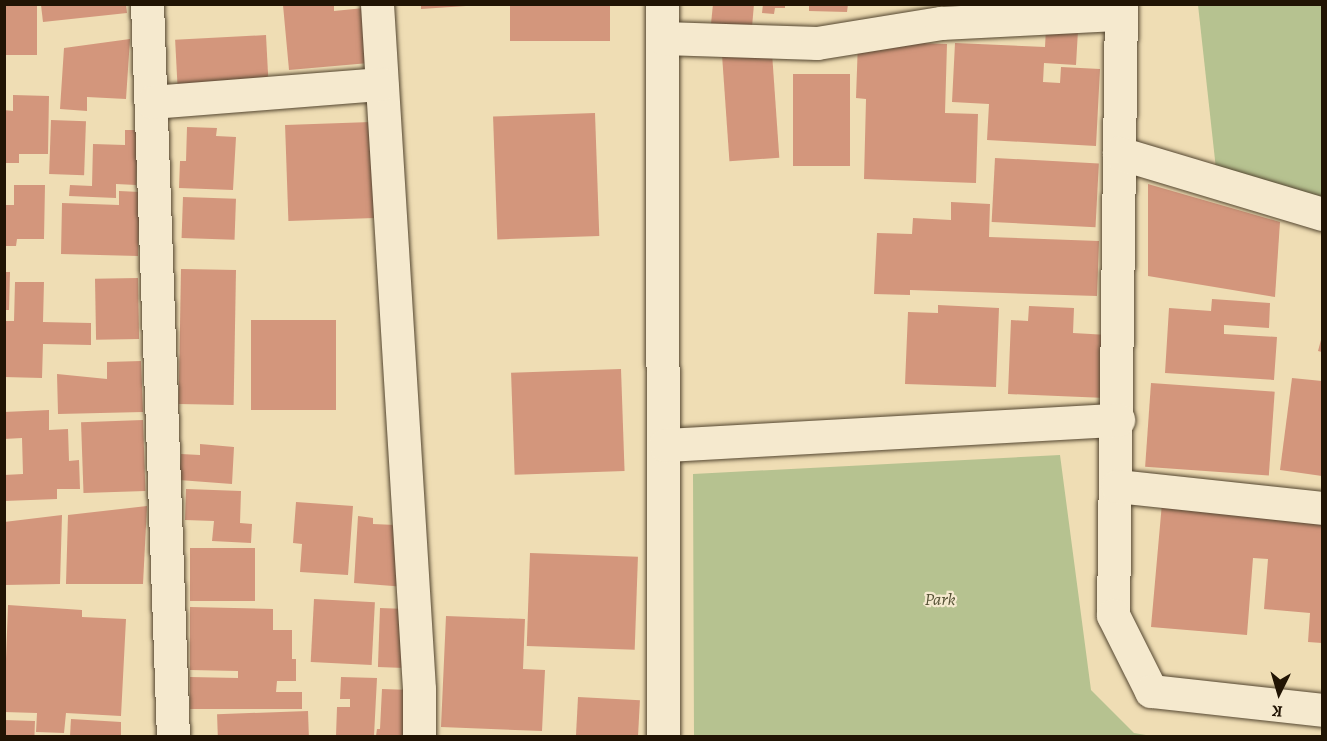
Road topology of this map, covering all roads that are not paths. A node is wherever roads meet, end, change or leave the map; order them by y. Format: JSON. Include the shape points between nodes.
{"nodes":[{"id":1,"x":147,"y":4,"type":"edge"},
{"id":2,"x":377,"y":4,"type":"edge"},
{"id":3,"x":662,"y":4,"type":"edge"},
{"id":4,"x":1121,"y":9,"type":"edge"},
{"id":5,"x":941,"y":14,"type":"edge"},
{"id":6,"x":663,"y":38,"type":"junction"},
{"id":7,"x":381,"y":84,"type":"junction"},
{"id":8,"x":152,"y":102,"type":"junction"},
{"id":9,"x":1119,"y":153,"type":"junction"},
{"id":10,"x":1323,"y":214,"type":"edge"},
{"id":11,"x":1118,"y":420,"type":"junction"},
{"id":12,"x":665,"y":445,"type":"junction"},
{"id":13,"x":1117,"y":486,"type":"junction"},
{"id":14,"x":1323,"y":508,"type":"edge"},
{"id":15,"x":1323,"y":710,"type":"edge"},
{"id":16,"x":173,"y":736,"type":"edge"},
{"id":17,"x":419,"y":736,"type":"edge"},
{"id":18,"x":663,"y":736,"type":"edge"}],
"edges":[{"from":1,"to":8,"type":"street"},
{"from":2,"to":7,"type":"street"},
{"from":3,"to":6,"type":"street"},
{"from":4,"to":5,"type":"street"},
{"from":4,"to":9,"type":"street"},
{"from":5,"to":6,"type":"street","via":[[817,43]]},
{"from":6,"to":12,"type":"street"},
{"from":7,"to":8,"type":"street"},
{"from":7,"to":17,"type":"street"},
{"from":8,"to":16,"type":"street"},
{"from":9,"to":10,"type":"street"},
{"from":9,"to":11,"type":"street"},
{"from":11,"to":12,"type":"street"},
{"from":11,"to":13,"type":"street"},
{"from":12,"to":18,"type":"street"},
{"from":13,"to":14,"type":"street"},
{"from":13,"to":15,"type":"street","via":[[1113,615],[1151,691]]}]}
